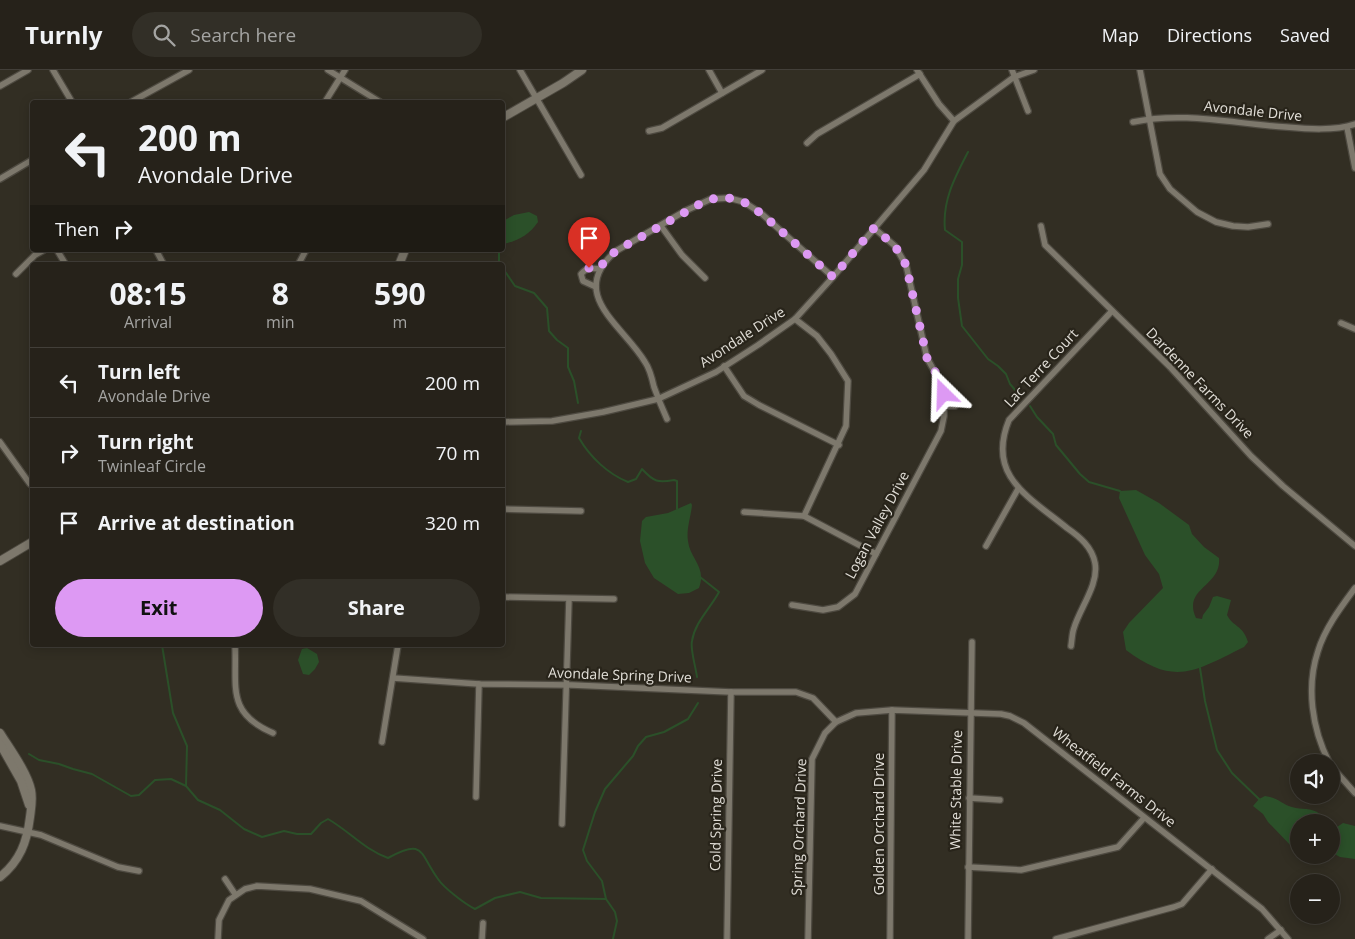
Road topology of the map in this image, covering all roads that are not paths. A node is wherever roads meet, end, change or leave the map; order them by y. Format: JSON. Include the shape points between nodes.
{"nodes":[{"id":1,"x":28,"y":70,"type":"edge"},
{"id":2,"x":53,"y":70,"type":"edge"},
{"id":3,"x":189,"y":70,"type":"edge"},
{"id":4,"x":328,"y":70,"type":"edge"},
{"id":5,"x":345,"y":70,"type":"edge"},
{"id":6,"x":520,"y":70,"type":"edge"},
{"id":7,"x":582,"y":70,"type":"edge"},
{"id":8,"x":709,"y":70,"type":"edge"},
{"id":9,"x":762,"y":70,"type":"edge"},
{"id":10,"x":1012,"y":70,"type":"edge"},
{"id":11,"x":1034,"y":70,"type":"edge"},
{"id":12,"x":1140,"y":70,"type":"edge"},
{"id":13,"x":918,"y":72,"type":"edge"},
{"id":14,"x":1014,"y":77,"type":"junction"},
{"id":15,"x":340,"y":78,"type":"junction"},
{"id":16,"x":0,"y":86,"type":"edge"},
{"id":17,"x":722,"y":93,"type":"junction"},
{"id":18,"x":536,"y":98,"type":"junction"},
{"id":19,"x":71,"y":100,"type":"edge"},
{"id":20,"x":135,"y":100,"type":"edge"},
{"id":21,"x":326,"y":100,"type":"edge"},
{"id":22,"x":377,"y":100,"type":"edge"},
{"id":23,"x":1028,"y":111,"type":"dead end"},
{"id":24,"x":505,"y":116,"type":"edge"},
{"id":25,"x":1149,"y":118,"type":"junction"},
{"id":26,"x":954,"y":121,"type":"junction"},
{"id":27,"x":1133,"y":122,"type":"dead end"},
{"id":28,"x":1355,"y":124,"type":"edge"},
{"id":29,"x":1347,"y":127,"type":"junction"},
{"id":30,"x":649,"y":131,"type":"dead end"},
{"id":31,"x":807,"y":143,"type":"dead end"},
{"id":32,"x":30,"y":161,"type":"edge"},
{"id":33,"x":1355,"y":168,"type":"edge"},
{"id":34,"x":580,"y":175,"type":"dead end"},
{"id":35,"x":0,"y":179,"type":"edge"},
{"id":36,"x":1268,"y":224,"type":"dead end"},
{"id":37,"x":661,"y":226,"type":"junction"},
{"id":38,"x":1041,"y":226,"type":"dead end"},
{"id":39,"x":874,"y":228,"type":"junction"},
{"id":40,"x":40,"y":252,"type":"edge"},
{"id":41,"x":599,"y":269,"type":"junction"},
{"id":42,"x":16,"y":274,"type":"dead end"},
{"id":43,"x":833,"y":277,"type":"junction"},
{"id":44,"x":705,"y":278,"type":"dead end"},
{"id":45,"x":596,"y":287,"type":"junction"},
{"id":46,"x":1112,"y":311,"type":"junction"},
{"id":47,"x":794,"y":318,"type":"junction"},
{"id":48,"x":1341,"y":323,"type":"dead end"},
{"id":49,"x":1355,"y":329,"type":"edge"},
{"id":50,"x":724,"y":366,"type":"junction"},
{"id":51,"x":658,"y":399,"type":"junction"},
{"id":52,"x":944,"y":406,"type":"junction"},
{"id":53,"x":955,"y":406,"type":"dead end"},
{"id":54,"x":667,"y":419,"type":"dead end"},
{"id":55,"x":505,"y":422,"type":"edge"},
{"id":56,"x":0,"y":442,"type":"edge"},
{"id":57,"x":839,"y":445,"type":"junction"},
{"id":58,"x":30,"y":484,"type":"dead end"},
{"id":59,"x":1018,"y":489,"type":"junction"},
{"id":60,"x":505,"y":509,"type":"edge"},
{"id":61,"x":581,"y":511,"type":"dead end"},
{"id":62,"x":744,"y":512,"type":"dead end"},
{"id":63,"x":804,"y":516,"type":"junction"},
{"id":64,"x":30,"y":543,"type":"edge"},
{"id":65,"x":986,"y":546,"type":"dead end"},
{"id":66,"x":1355,"y":546,"type":"edge"},
{"id":67,"x":876,"y":554,"type":"junction"},
{"id":68,"x":0,"y":561,"type":"edge"},
{"id":69,"x":1355,"y":588,"type":"edge"},
{"id":70,"x":505,"y":597,"type":"edge"},
{"id":71,"x":569,"y":599,"type":"junction"},
{"id":72,"x":614,"y":600,"type":"dead end"},
{"id":73,"x":792,"y":605,"type":"dead end"},
{"id":74,"x":972,"y":642,"type":"dead end"},
{"id":75,"x":1071,"y":646,"type":"dead end"},
{"id":76,"x":235,"y":647,"type":"edge"},
{"id":77,"x":398,"y":647,"type":"edge"},
{"id":78,"x":392,"y":678,"type":"junction"},
{"id":79,"x":479,"y":684,"type":"junction"},
{"id":80,"x":566,"y":685,"type":"junction"},
{"id":81,"x":731,"y":692,"type":"junction"},
{"id":82,"x":892,"y":710,"type":"junction"},
{"id":83,"x":970,"y":713,"type":"junction"},
{"id":84,"x":836,"y":722,"type":"junction"},
{"id":85,"x":0,"y":733,"type":"edge"},
{"id":86,"x":274,"y":733,"type":"dead end"},
{"id":87,"x":382,"y":742,"type":"dead end"},
{"id":88,"x":0,"y":744,"type":"edge"},
{"id":89,"x":1326,"y":754,"type":"edge"},
{"id":90,"x":1340,"y":776,"type":"edge"},
{"id":91,"x":1355,"y":793,"type":"edge"},
{"id":92,"x":476,"y":797,"type":"dead end"},
{"id":93,"x":969,"y":798,"type":"junction"},
{"id":94,"x":1000,"y":800,"type":"dead end"},
{"id":95,"x":31,"y":812,"type":"junction"},
{"id":96,"x":1144,"y":818,"type":"junction"},
{"id":97,"x":562,"y":824,"type":"dead end"},
{"id":98,"x":0,"y":826,"type":"edge"},
{"id":99,"x":28,"y":832,"type":"junction"},
{"id":100,"x":968,"y":867,"type":"junction"},
{"id":101,"x":1212,"y":869,"type":"junction"},
{"id":102,"x":139,"y":872,"type":"dead end"},
{"id":103,"x":0,"y":877,"type":"edge"},
{"id":104,"x":225,"y":878,"type":"dead end"},
{"id":105,"x":235,"y":894,"type":"junction"},
{"id":106,"x":483,"y":923,"type":"dead end"},
{"id":107,"x":1281,"y":930,"type":"junction"},
{"id":108,"x":218,"y":939,"type":"edge"},
{"id":109,"x":423,"y":939,"type":"edge"},
{"id":110,"x":482,"y":939,"type":"edge"},
{"id":111,"x":727,"y":939,"type":"edge"},
{"id":112,"x":808,"y":939,"type":"edge"},
{"id":113,"x":890,"y":939,"type":"edge"},
{"id":114,"x":968,"y":939,"type":"edge"},
{"id":115,"x":1056,"y":939,"type":"edge"},
{"id":116,"x":1268,"y":939,"type":"edge"},
{"id":117,"x":1288,"y":939,"type":"edge"}],
"edges":[{"from":1,"to":16,"type":"street"},
{"from":2,"to":19,"type":"street"},
{"from":3,"to":20,"type":"street"},
{"from":4,"to":15,"type":"street"},
{"from":5,"to":15,"type":"street"},
{"from":6,"to":18,"type":"street"},
{"from":7,"to":18,"type":"street"},
{"from":8,"to":17,"type":"street"},
{"from":9,"to":17,"type":"street"},
{"from":10,"to":14,"type":"street"},
{"from":11,"to":14,"type":"street","name":"Avondale Drive"},
{"from":12,"to":25,"type":"street"},
{"from":13,"to":26,"type":"street"},
{"from":13,"to":31,"type":"street"},
{"from":14,"to":23,"type":"street"},
{"from":14,"to":26,"type":"street","name":"Avondale Drive"},
{"from":15,"to":21,"type":"street"},
{"from":15,"to":22,"type":"street"},
{"from":17,"to":30,"type":"street","via":[[662,128]]},
{"from":18,"to":24,"type":"street"},
{"from":18,"to":34,"type":"street"},
{"from":25,"to":27,"type":"street","name":"Avondale Drive"},
{"from":25,"to":29,"type":"street","name":"Avondale Drive","via":[[1182,116],[1306,129]]},
{"from":25,"to":36,"type":"street","via":[[1160,174],[1181,200],[1216,222],[1248,227]]},
{"from":26,"to":39,"type":"street","name":"Avondale Drive","via":[[924,170]]},
{"from":28,"to":29,"type":"street","name":"Avondale Drive"},
{"from":29,"to":33,"type":"street"},
{"from":32,"to":35,"type":"street"},
{"from":37,"to":41,"type":"street","via":[[616,251]]},
{"from":37,"to":43,"type":"street","via":[[711,199],[729,198],[744,202]]},
{"from":37,"to":44,"type":"street","via":[[682,255]]},
{"from":38,"to":46,"type":"street","name":"Dardenne Farms Drive","via":[[1045,245]]},
{"from":39,"to":43,"type":"street","name":"Avondale Drive"},
{"from":39,"to":52,"type":"street","name":"Logan Valley Drive","via":[[895,246],[906,265],[927,358],[941,382]]},
{"from":40,"to":42,"type":"street"},
{"from":41,"to":45,"type":"street"},
{"from":41,"to":45,"type":"street","via":[[589,268],[582,274],[584,281]]},
{"from":43,"to":47,"type":"street","name":"Avondale Drive"},
{"from":45,"to":51,"type":"street","via":[[606,313],[647,364]]},
{"from":46,"to":59,"type":"street","name":"Lac Terre Court","via":[[1009,420],[1004,433],[1002,459]]},
{"from":46,"to":66,"type":"street","name":"Dardenne Farms Drive","via":[[1170,367],[1251,456]]},
{"from":47,"to":50,"type":"street","name":"Avondale Drive"},
{"from":47,"to":57,"type":"street","via":[[817,336],[848,381],[846,426]]},
{"from":48,"to":49,"type":"street"},
{"from":50,"to":51,"type":"street","name":"Avondale Drive"},
{"from":50,"to":57,"type":"street","via":[[744,396]]},
{"from":51,"to":54,"type":"street"},
{"from":51,"to":55,"type":"street","name":"Avondale Drive","via":[[552,420]]},
{"from":52,"to":53,"type":"street"},
{"from":52,"to":67,"type":"street","name":"Logan Valley Drive","via":[[941,432]]},
{"from":56,"to":58,"type":"street"},
{"from":57,"to":63,"type":"street"},
{"from":59,"to":65,"type":"street"},
{"from":59,"to":75,"type":"street","name":"Lac Terre Court","via":[[1083,540],[1093,557],[1094,578],[1073,629]]},
{"from":60,"to":61,"type":"street"},
{"from":62,"to":63,"type":"street"},
{"from":63,"to":67,"type":"street"},
{"from":64,"to":68,"type":"street"},
{"from":67,"to":73,"type":"street","name":"Logan Valley Drive","via":[[854,594],[838,606],[823,610]]},
{"from":69,"to":89,"type":"street","via":[[1336,612],[1318,649],[1314,666],[1314,719]]},
{"from":70,"to":71,"type":"street"},
{"from":71,"to":72,"type":"street"},
{"from":71,"to":80,"type":"street"},
{"from":74,"to":83,"type":"street","name":"White Stable Drive"},
{"from":76,"to":86,"type":"street","via":[[234,690],[239,703],[246,716],[260,728]]},
{"from":77,"to":78,"type":"street"},
{"from":78,"to":79,"type":"street","name":"Avondale Spring Drive"},
{"from":78,"to":87,"type":"street"},
{"from":79,"to":80,"type":"street","name":"Avondale Spring Drive"},
{"from":79,"to":92,"type":"street"},
{"from":80,"to":81,"type":"street","name":"Avondale Spring Drive"},
{"from":80,"to":97,"type":"street"},
{"from":81,"to":84,"type":"street","name":"Avondale Spring Drive","via":[[806,694],[818,701]]},
{"from":81,"to":111,"type":"street","name":"Cold Spring Drive"},
{"from":82,"to":83,"type":"street","name":"Wheatfield Farms Drive"},
{"from":82,"to":84,"type":"street","name":"Spring Orchard Drive","via":[[856,712]]},
{"from":82,"to":113,"type":"street","name":"Golden Orchard Drive"},
{"from":83,"to":93,"type":"street","name":"White Stable Drive"},
{"from":83,"to":96,"type":"street","name":"Wheatfield Farms Drive","via":[[1000,714],[1024,723]]},
{"from":84,"to":112,"type":"street","name":"Spring Orchard Drive","via":[[825,733],[812,760]]},
{"from":85,"to":95,"type":"street","via":[[28,782]]},
{"from":88,"to":95,"type":"street","via":[[21,781]]},
{"from":90,"to":91,"type":"street"},
{"from":93,"to":94,"type":"street"},
{"from":93,"to":100,"type":"street","name":"White Stable Drive"},
{"from":95,"to":99,"type":"street"},
{"from":96,"to":100,"type":"street","via":[[1118,847],[1021,870]]},
{"from":96,"to":101,"type":"street","name":"Wheatfield Farms Drive"},
{"from":98,"to":99,"type":"street"},
{"from":99,"to":102,"type":"street"},
{"from":99,"to":103,"type":"street","via":[[17,860]]},
{"from":100,"to":114,"type":"street","name":"White Stable Drive"},
{"from":101,"to":107,"type":"street","name":"Wheatfield Farms Drive","via":[[1262,909]]},
{"from":101,"to":115,"type":"street","via":[[1182,904]]},
{"from":104,"to":105,"type":"street"},
{"from":105,"to":108,"type":"street","via":[[224,906]]},
{"from":105,"to":109,"type":"street","via":[[257,886],[274,886],[310,889],[356,900]]},
{"from":106,"to":110,"type":"street"},
{"from":107,"to":116,"type":"street"},
{"from":107,"to":117,"type":"street","name":"Wheatfield Farms Drive"}]}
